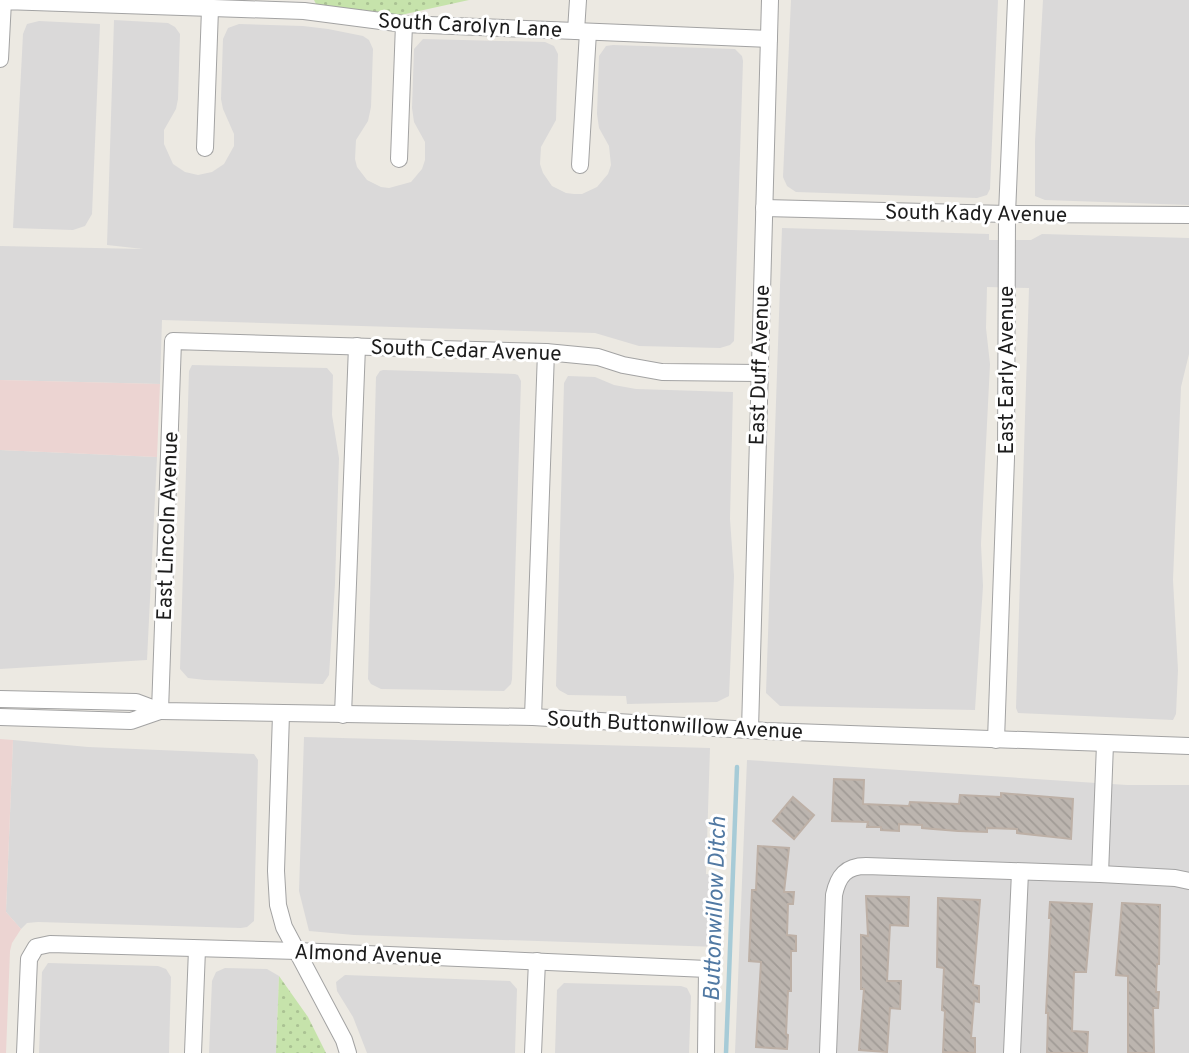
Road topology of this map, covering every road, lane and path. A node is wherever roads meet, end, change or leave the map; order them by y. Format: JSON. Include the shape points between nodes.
{"nodes":[{"id":1,"x":578,"y":0,"type":"edge"},
{"id":2,"x":770,"y":0,"type":"edge"},
{"id":3,"x":1016,"y":0,"type":"edge"},
{"id":4,"x":3,"y":1,"type":"edge"},
{"id":5,"x":209,"y":9,"type":"junction"},
{"id":6,"x":404,"y":24,"type":"junction"},
{"id":7,"x":582,"y":32,"type":"junction"},
{"id":8,"x":769,"y":39,"type":"junction"},
{"id":9,"x":0,"y":59,"type":"edge"},
{"id":10,"x":205,"y":148,"type":"dead end"},
{"id":11,"x":399,"y":159,"type":"dead end"},
{"id":12,"x":580,"y":165,"type":"dead end"},
{"id":13,"x":764,"y":208,"type":"junction"},
{"id":14,"x":1007,"y":214,"type":"junction"},
{"id":15,"x":1189,"y":215,"type":"edge"},
{"id":16,"x":173,"y":341,"type":"joint"},
{"id":17,"x":356,"y":346,"type":"junction"},
{"id":18,"x":546,"y":352,"type":"junction"},
{"id":19,"x":758,"y":373,"type":"junction"},
{"id":20,"x":0,"y":699,"type":"edge"},
{"id":21,"x":160,"y":711,"type":"junction"},
{"id":22,"x":281,"y":714,"type":"junction"},
{"id":23,"x":343,"y":715,"type":"junction"},
{"id":24,"x":533,"y":717,"type":"junction"},
{"id":25,"x":0,"y":718,"type":"edge"},
{"id":26,"x":750,"y":730,"type":"junction"},
{"id":27,"x":996,"y":740,"type":"junction"},
{"id":28,"x":1105,"y":744,"type":"junction"},
{"id":29,"x":1189,"y":746,"type":"edge"},
{"id":30,"x":1020,"y":872,"type":"junction"},
{"id":31,"x":1100,"y":874,"type":"junction"},
{"id":32,"x":1189,"y":881,"type":"edge"},
{"id":33,"x":197,"y":949,"type":"junction"},
{"id":34,"x":297,"y":951,"type":"junction"},
{"id":35,"x":537,"y":961,"type":"junction"},
{"id":36,"x":25,"y":1053,"type":"edge"},
{"id":37,"x":193,"y":1053,"type":"edge"},
{"id":38,"x":348,"y":1053,"type":"edge"},
{"id":39,"x":533,"y":1053,"type":"edge"},
{"id":40,"x":706,"y":1053,"type":"edge"},
{"id":41,"x":828,"y":1053,"type":"edge"},
{"id":42,"x":1012,"y":1053,"type":"edge"}],
"edges":[{"from":1,"to":7,"type":"street"},
{"from":2,"to":8,"type":"street","name":"East Duff Avenue"},
{"from":3,"to":14,"type":"street","name":"East Early Avenue"},
{"from":4,"to":5,"type":"street","name":"South Carolyn Lane"},
{"from":4,"to":9,"type":"street"},
{"from":5,"to":6,"type":"street","name":"South Carolyn Lane","via":[[304,11]]},
{"from":5,"to":10,"type":"street"},
{"from":6,"to":7,"type":"street","name":"South Carolyn Lane"},
{"from":6,"to":11,"type":"street"},
{"from":7,"to":8,"type":"street","name":"South Carolyn Lane"},
{"from":7,"to":12,"type":"street"},
{"from":8,"to":13,"type":"street","name":"East Duff Avenue"},
{"from":13,"to":14,"type":"street","name":"South Kady Avenue"},
{"from":13,"to":19,"type":"street","name":"East Duff Avenue"},
{"from":14,"to":15,"type":"street","name":"South Kady Avenue"},
{"from":14,"to":27,"type":"street","name":"East Early Avenue","via":[[1006,458]]},
{"from":16,"to":17,"type":"street","name":"South Cedar Avenue"},
{"from":16,"to":21,"type":"street","name":"East Lincoln Avenue"},
{"from":17,"to":18,"type":"street","name":"South Cedar Avenue"},
{"from":17,"to":23,"type":"street"},
{"from":18,"to":19,"type":"street","name":"South Cedar Avenue","via":[[598,357],[662,372]]},
{"from":18,"to":24,"type":"street"},
{"from":19,"to":26,"type":"street","name":"East Duff Avenue"},
{"from":20,"to":21,"type":"street","name":"South Buttonwillow Avenue","via":[[136,702]]},
{"from":21,"to":22,"type":"street","name":"South Buttonwillow Avenue"},
{"from":21,"to":25,"type":"street","name":"South Buttonwillow Avenue","via":[[131,722]]},
{"from":22,"to":23,"type":"street","name":"South Buttonwillow Avenue"},
{"from":22,"to":34,"type":"street","via":[[278,905]]},
{"from":23,"to":24,"type":"street","name":"South Buttonwillow Avenue"},
{"from":24,"to":26,"type":"street","name":"South Buttonwillow Avenue"},
{"from":26,"to":27,"type":"street","name":"South Buttonwillow Avenue"},
{"from":27,"to":28,"type":"street","name":"South Buttonwillow Avenue"},
{"from":28,"to":29,"type":"street","name":"South Buttonwillow Avenue"},
{"from":28,"to":31,"type":"street"},
{"from":30,"to":31,"type":"street"},
{"from":30,"to":41,"type":"street","via":[[866,866],[846,870],[834,895]]},
{"from":30,"to":42,"type":"street"},
{"from":31,"to":32,"type":"street"},
{"from":33,"to":34,"type":"street","name":"Almond Avenue"},
{"from":33,"to":36,"type":"street","name":"Almond Avenue","via":[[36,947],[29,959]]},
{"from":33,"to":37,"type":"street"},
{"from":34,"to":35,"type":"street","name":"Almond Avenue"},
{"from":34,"to":38,"type":"street"},
{"from":35,"to":39,"type":"street"},
{"from":35,"to":40,"type":"street","name":"Almond Avenue","via":[[707,969]]}]}
